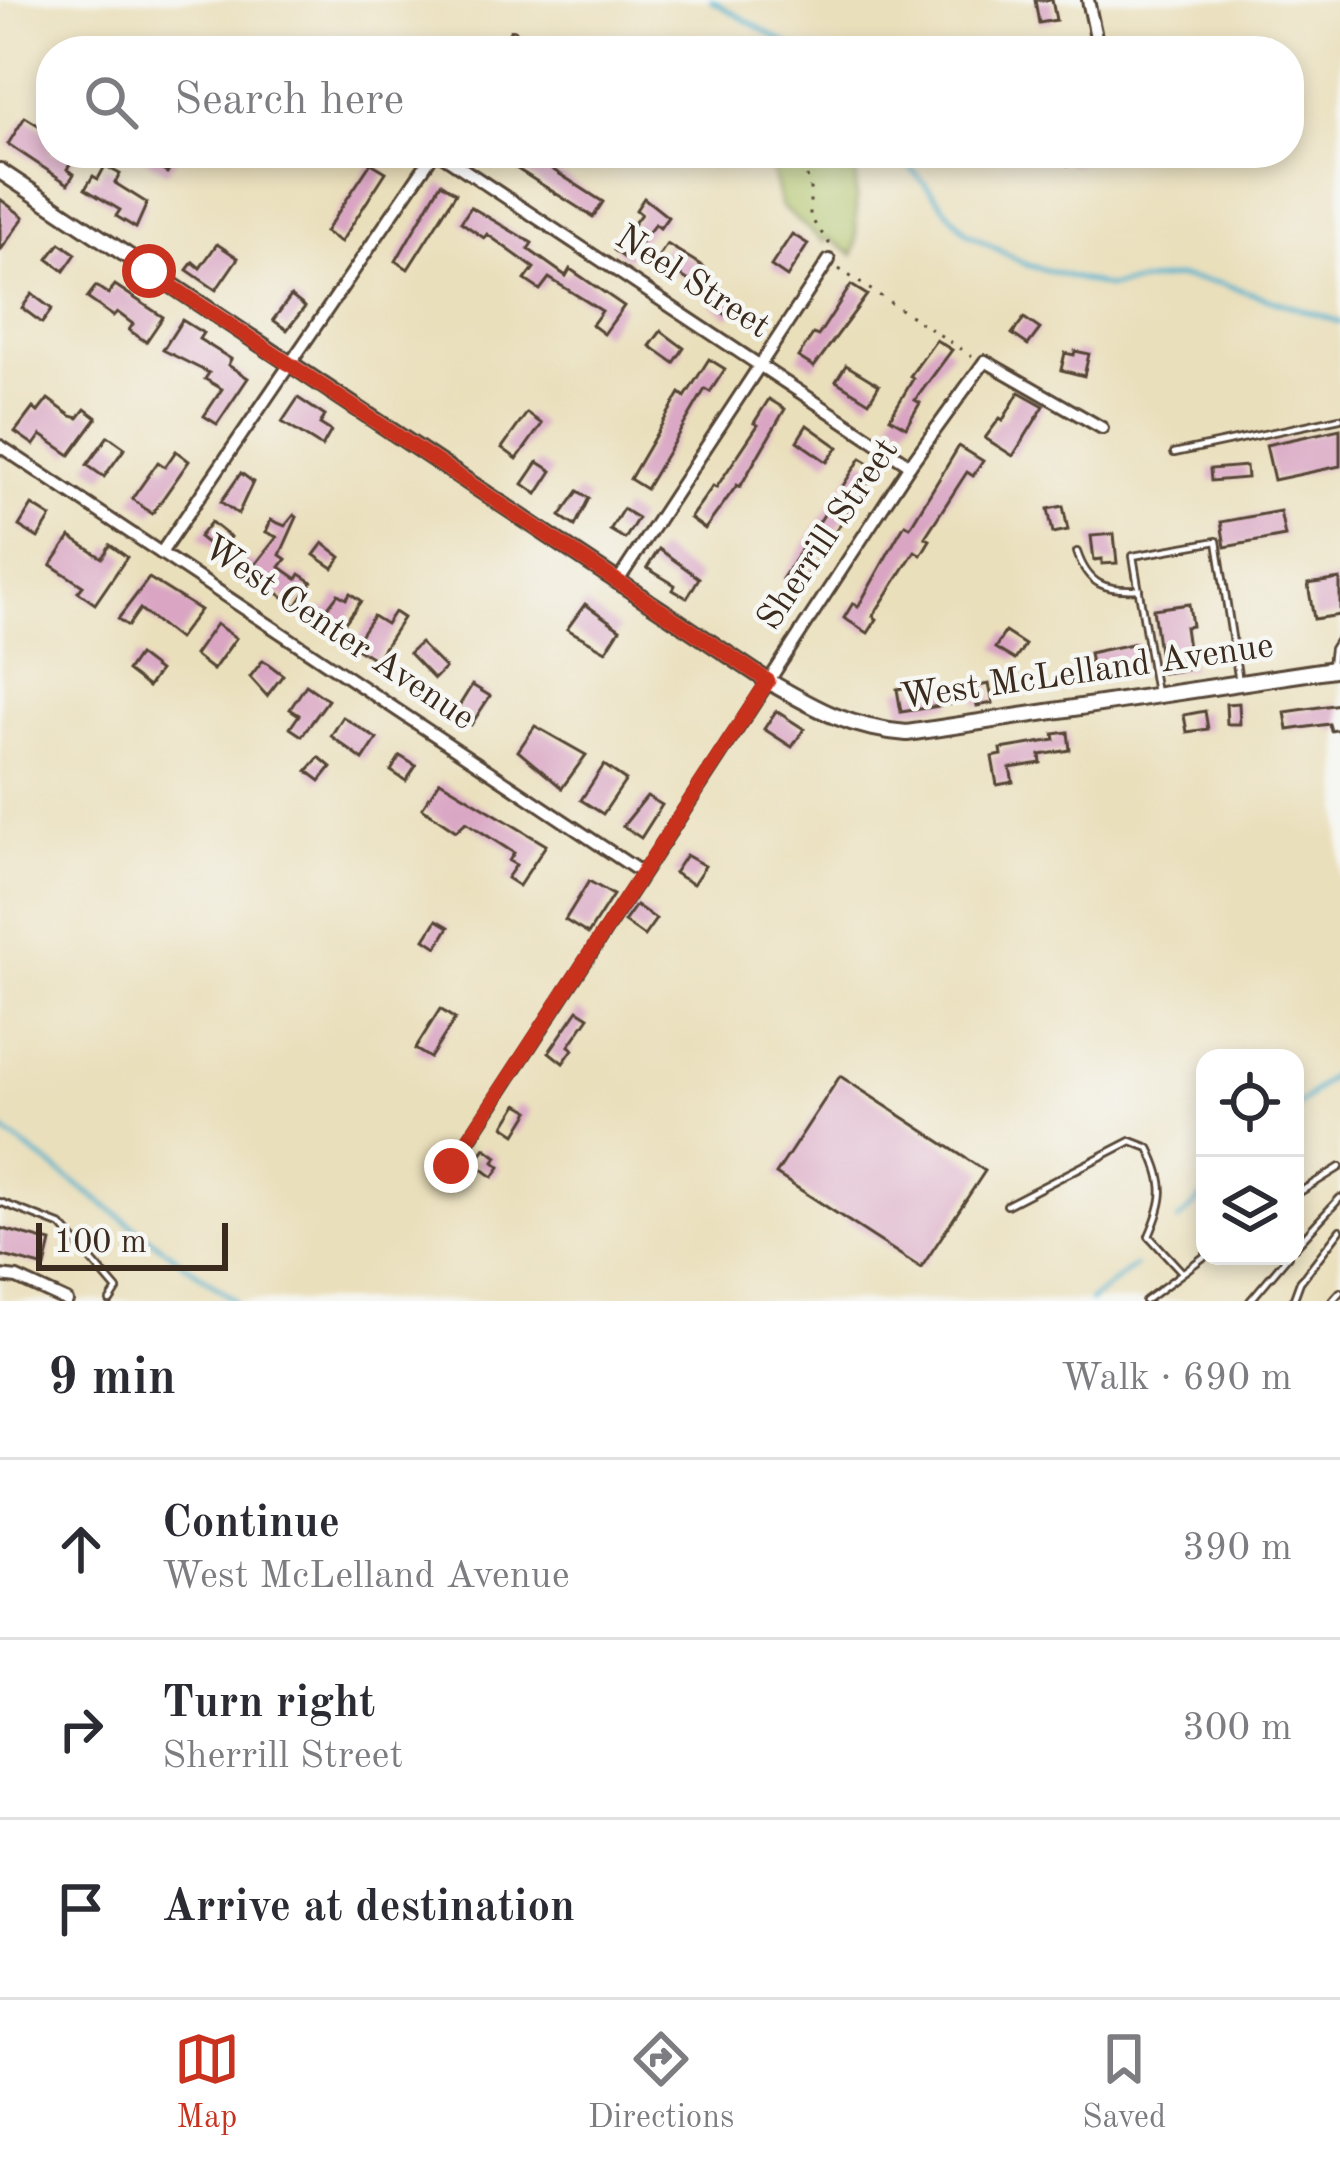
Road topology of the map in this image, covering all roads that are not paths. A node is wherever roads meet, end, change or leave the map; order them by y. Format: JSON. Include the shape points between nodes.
{"nodes":[{"id":1,"x":1088,"y":0,"type":"edge"},
{"id":2,"x":514,"y":33,"type":"dead end"},
{"id":3,"x":512,"y":36,"type":"edge"},
{"id":4,"x":1096,"y":36,"type":"edge"},
{"id":5,"x":426,"y":168,"type":"edge"},
{"id":6,"x":460,"y":168,"type":"edge"},
{"id":7,"x":0,"y":171,"type":"edge"},
{"id":8,"x":828,"y":260,"type":"road end"},
{"id":9,"x":761,"y":364,"type":"junction"},
{"id":10,"x":288,"y":365,"type":"junction"},
{"id":11,"x":1340,"y":418,"type":"edge"},
{"id":12,"x":1102,"y":428,"type":"dead end"},
{"id":13,"x":0,"y":446,"type":"edge"},
{"id":14,"x":1174,"y":453,"type":"dead end"},
{"id":15,"x":910,"y":465,"type":"junction"},
{"id":16,"x":1077,"y":552,"type":"dead end"},
{"id":17,"x":161,"y":553,"type":"junction"},
{"id":18,"x":618,"y":581,"type":"junction"},
{"id":19,"x":1139,"y":589,"type":"junction"},
{"id":20,"x":1340,"y":638,"type":"edge"},
{"id":21,"x":1336,"y":668,"type":"edge"},
{"id":22,"x":768,"y":681,"type":"junction"},
{"id":23,"x":1239,"y":682,"type":"junction"},
{"id":24,"x":1156,"y":695,"type":"junction"},
{"id":25,"x":642,"y":873,"type":"junction"},
{"id":26,"x":451,"y":1166,"type":"dead end"},
{"id":27,"x":1340,"y":1167,"type":"edge"},
{"id":28,"x":1304,"y":1189,"type":"edge"},
{"id":29,"x":1340,"y":1198,"type":"edge"},
{"id":30,"x":0,"y":1202,"type":"edge"},
{"id":31,"x":1007,"y":1205,"type":"dead end"},
{"id":32,"x":1340,"y":1230,"type":"edge"},
{"id":33,"x":1304,"y":1237,"type":"edge"},
{"id":34,"x":1196,"y":1262,"type":"edge"},
{"id":35,"x":1280,"y":1265,"type":"edge"},
{"id":36,"x":1182,"y":1272,"type":"junction"},
{"id":37,"x":0,"y":1276,"type":"edge"},
{"id":38,"x":1340,"y":1292,"type":"edge"},
{"id":39,"x":67,"y":1301,"type":"edge"},
{"id":40,"x":110,"y":1301,"type":"edge"},
{"id":41,"x":1145,"y":1301,"type":"edge"},
{"id":42,"x":1250,"y":1301,"type":"edge"},
{"id":43,"x":1293,"y":1301,"type":"edge"},
{"id":44,"x":1332,"y":1301,"type":"edge"}],
"edges":[{"from":1,"to":4,"type":"street"},
{"from":2,"to":3,"type":"lane"},
{"from":5,"to":10,"type":"street"},
{"from":6,"to":9,"type":"street","name":"Neel Street"},
{"from":7,"to":10,"type":"street","name":"West McLelland Avenue"},
{"from":8,"to":9,"type":"street"},
{"from":9,"to":15,"type":"street","name":"Neel Street"},
{"from":9,"to":18,"type":"street"},
{"from":10,"to":17,"type":"street"},
{"from":10,"to":18,"type":"street","name":"West McLelland Avenue"},
{"from":11,"to":14,"type":"lane"},
{"from":12,"to":15,"type":"street","name":"Sherrill Street","via":[[985,361]]},
{"from":13,"to":17,"type":"street","name":"West Center Avenue"},
{"from":15,"to":22,"type":"street","name":"Sherrill Street"},
{"from":16,"to":19,"type":"lane","via":[[1098,585]]},
{"from":17,"to":25,"type":"street","name":"West Center Avenue"},
{"from":18,"to":22,"type":"street","name":"West McLelland Avenue"},
{"from":19,"to":23,"type":"lane","via":[[1133,556],[1217,541]]},
{"from":19,"to":24,"type":"lane"},
{"from":20,"to":21,"type":"lane"},
{"from":21,"to":23,"type":"street","name":"West McLelland Avenue"},
{"from":22,"to":24,"type":"street","name":"West McLelland Avenue","via":[[835,719],[907,733]]},
{"from":22,"to":25,"type":"street","name":"Sherrill Street"},
{"from":23,"to":24,"type":"street","name":"West McLelland Avenue"},
{"from":25,"to":26,"type":"street","name":"Sherrill Street"},
{"from":27,"to":28,"type":"lane"},
{"from":29,"to":33,"type":"lane"},
{"from":30,"to":40,"type":"lane","via":[[62,1226],[117,1290]]},
{"from":31,"to":36,"type":"lane","via":[[1131,1141],[1149,1148],[1163,1176],[1149,1236]]},
{"from":32,"to":43,"type":"lane"},
{"from":34,"to":36,"type":"lane"},
{"from":35,"to":42,"type":"lane"},
{"from":36,"to":41,"type":"lane"},
{"from":37,"to":39,"type":"street"},
{"from":38,"to":44,"type":"lane"}]}
